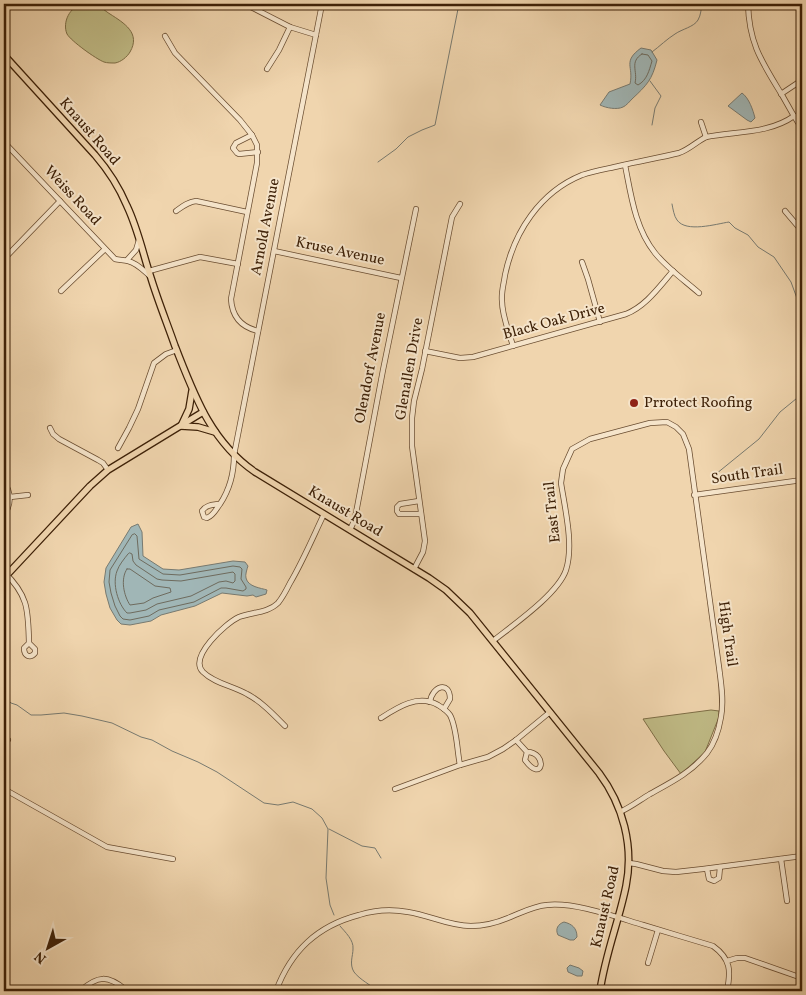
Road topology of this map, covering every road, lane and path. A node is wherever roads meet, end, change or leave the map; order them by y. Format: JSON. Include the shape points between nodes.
{"nodes":[{"id":1,"x":220,"y":4,"type":"edge"},
{"id":2,"x":322,"y":4,"type":"edge"},
{"id":3,"x":748,"y":4,"type":"edge"},
{"id":4,"x":290,"y":27,"type":"junction"},
{"id":5,"x":165,"y":36,"type":"dead end"},
{"id":6,"x":316,"y":36,"type":"junction"},
{"id":7,"x":4,"y":55,"type":"edge"},
{"id":8,"x":267,"y":69,"type":"dead end"},
{"id":9,"x":802,"y":80,"type":"edge"},
{"id":10,"x":781,"y":94,"type":"junction"},
{"id":11,"x":794,"y":116,"type":"junction"},
{"id":12,"x":701,"y":122,"type":"dead end"},
{"id":13,"x":802,"y":129,"type":"edge"},
{"id":14,"x":252,"y":135,"type":"junction"},
{"id":15,"x":706,"y":137,"type":"junction"},
{"id":16,"x":4,"y":142,"type":"edge"},
{"id":17,"x":258,"y":152,"type":"junction"},
{"id":18,"x":625,"y":165,"type":"junction"},
{"id":19,"x":60,"y":201,"type":"junction"},
{"id":20,"x":460,"y":204,"type":"dead end"},
{"id":21,"x":416,"y":209,"type":"dead end"},
{"id":22,"x":176,"y":211,"type":"dead end"},
{"id":23,"x":785,"y":211,"type":"dead end"},
{"id":24,"x":247,"y":212,"type":"junction"},
{"id":25,"x":802,"y":231,"type":"edge"},
{"id":26,"x":139,"y":240,"type":"junction"},
{"id":27,"x":105,"y":249,"type":"junction"},
{"id":28,"x":274,"y":251,"type":"junction"},
{"id":29,"x":4,"y":259,"type":"edge"},
{"id":30,"x":127,"y":260,"type":"junction"},
{"id":31,"x":582,"y":262,"type":"dead end"},
{"id":32,"x":238,"y":264,"type":"junction"},
{"id":33,"x":673,"y":271,"type":"junction"},
{"id":34,"x":149,"y":274,"type":"junction"},
{"id":35,"x":401,"y":278,"type":"junction"},
{"id":36,"x":61,"y":291,"type":"dead end"},
{"id":37,"x":699,"y":292,"type":"dead end"},
{"id":38,"x":600,"y":322,"type":"junction"},
{"id":39,"x":258,"y":331,"type":"junction"},
{"id":40,"x":513,"y":346,"type":"junction"},
{"id":41,"x":177,"y":350,"type":"junction"},
{"id":42,"x":425,"y":351,"type":"junction"},
{"id":43,"x":192,"y":388,"type":"junction"},
{"id":44,"x":203,"y":412,"type":"junction"},
{"id":45,"x":666,"y":422,"type":"joint"},
{"id":46,"x":181,"y":426,"type":"junction"},
{"id":47,"x":50,"y":428,"type":"dead end"},
{"id":48,"x":215,"y":432,"type":"junction"},
{"id":49,"x":118,"y":448,"type":"dead end"},
{"id":50,"x":234,"y":455,"type":"junction"},
{"id":51,"x":108,"y":470,"type":"junction"},
{"id":52,"x":802,"y":480,"type":"edge"},
{"id":53,"x":4,"y":482,"type":"edge"},
{"id":54,"x":28,"y":495,"type":"dead end"},
{"id":55,"x":694,"y":495,"type":"junction"},
{"id":56,"x":10,"y":497,"type":"junction"},
{"id":57,"x":419,"y":501,"type":"junction"},
{"id":58,"x":219,"y":504,"type":"dead end"},
{"id":59,"x":324,"y":514,"type":"junction"},
{"id":60,"x":421,"y":514,"type":"junction"},
{"id":61,"x":4,"y":515,"type":"edge"},
{"id":62,"x":350,"y":530,"type":"junction"},
{"id":63,"x":414,"y":569,"type":"junction"},
{"id":64,"x":5,"y":575,"type":"edge"},
{"id":65,"x":492,"y":641,"type":"junction"},
{"id":66,"x":29,"y":642,"type":"dead end"},
{"id":67,"x":430,"y":702,"type":"junction"},
{"id":68,"x":444,"y":709,"type":"junction"},
{"id":69,"x":550,"y":712,"type":"junction"},
{"id":70,"x":381,"y":718,"type":"dead end"},
{"id":71,"x":285,"y":726,"type":"dead end"},
{"id":72,"x":516,"y":740,"type":"junction"},
{"id":73,"x":527,"y":752,"type":"dead end"},
{"id":74,"x":460,"y":765,"type":"junction"},
{"id":75,"x":395,"y":788,"type":"dead end"},
{"id":76,"x":4,"y":789,"type":"edge"},
{"id":77,"x":620,"y":812,"type":"junction"},
{"id":78,"x":802,"y":856,"type":"edge"},
{"id":79,"x":781,"y":859,"type":"junction"},
{"id":80,"x":173,"y":860,"type":"dead end"},
{"id":81,"x":629,"y":863,"type":"junction"},
{"id":82,"x":720,"y":867,"type":"junction"},
{"id":83,"x":707,"y":869,"type":"junction"},
{"id":84,"x":787,"y":901,"type":"dead end"},
{"id":85,"x":618,"y":917,"type":"junction"},
{"id":86,"x":658,"y":930,"type":"junction"},
{"id":87,"x":727,"y":961,"type":"junction"},
{"id":88,"x":648,"y":963,"type":"dead end"},
{"id":89,"x":802,"y":978,"type":"edge"},
{"id":90,"x":126,"y":990,"type":"dead end"},
{"id":91,"x":80,"y":991,"type":"edge"},
{"id":92,"x":276,"y":991,"type":"edge"},
{"id":93,"x":600,"y":991,"type":"edge"},
{"id":94,"x":706,"y":991,"type":"edge"},
{"id":95,"x":727,"y":991,"type":"edge"}],
"edges":[{"from":1,"to":4,"type":"street","via":[[251,7]]},
{"from":2,"to":6,"type":"street","name":"Arnold Avenue"},
{"from":3,"to":10,"type":"street","via":[[756,49]]},
{"from":4,"to":6,"type":"street"},
{"from":4,"to":8,"type":"street"},
{"from":5,"to":14,"type":"street","via":[[175,53]]},
{"from":6,"to":28,"type":"street","name":"Arnold Avenue"},
{"from":7,"to":26,"type":"main road","name":"Knaust Road","via":[[104,166],[127,206]]},
{"from":9,"to":10,"type":"street"},
{"from":10,"to":11,"type":"street"},
{"from":11,"to":13,"type":"street"},
{"from":11,"to":15,"type":"street","via":[[762,129]]},
{"from":12,"to":15,"type":"street"},
{"from":14,"to":17,"type":"street"},
{"from":14,"to":17,"type":"street","via":[[233,148],[237,154]]},
{"from":15,"to":18,"type":"street","via":[[679,153]]},
{"from":16,"to":19,"type":"street","name":"Weiss Road"},
{"from":17,"to":24,"type":"street"},
{"from":18,"to":33,"type":"street","via":[[642,232],[656,255]]},
{"from":18,"to":40,"type":"street","via":[[596,171],[567,183],[542,202],[524,225],[510,255],[502,295],[502,308]]},
{"from":19,"to":27,"type":"street","name":"Weiss Road"},
{"from":19,"to":29,"type":"street"},
{"from":20,"to":42,"type":"street","name":"Glenallen Drive","via":[[452,218]]},
{"from":21,"to":35,"type":"street","name":"Olendorf Avenue"},
{"from":22,"to":24,"type":"street","via":[[196,200]]},
{"from":23,"to":25,"type":"street"},
{"from":24,"to":32,"type":"street"},
{"from":26,"to":30,"type":"street","via":[[136,250]]},
{"from":26,"to":34,"type":"main road","name":"Knaust Road"},
{"from":27,"to":30,"type":"street","name":"Weiss Road","via":[[115,259]]},
{"from":27,"to":36,"type":"street"},
{"from":28,"to":35,"type":"street","name":"Kruse Avenue"},
{"from":28,"to":39,"type":"street","name":"Arnold Avenue"},
{"from":30,"to":34,"type":"street","name":"Weiss Road"},
{"from":31,"to":38,"type":"street"},
{"from":32,"to":34,"type":"street","via":[[200,257]]},
{"from":32,"to":39,"type":"street","via":[[230,299],[243,325]]},
{"from":33,"to":37,"type":"street"},
{"from":33,"to":38,"type":"street","name":"Black Oak Drive","via":[[634,311]]},
{"from":34,"to":41,"type":"main road","name":"Knaust Road"},
{"from":35,"to":62,"type":"street","name":"Olendorf Avenue"},
{"from":38,"to":40,"type":"street","name":"Black Oak Drive"},
{"from":39,"to":50,"type":"street","name":"Arnold Avenue"},
{"from":40,"to":42,"type":"street","name":"Black Oak Drive","via":[[466,358]]},
{"from":41,"to":43,"type":"main road","name":"Knaust Road"},
{"from":41,"to":49,"type":"street","via":[[154,363],[135,415]]},
{"from":42,"to":57,"type":"street","name":"Glenallen Drive","via":[[412,418]]},
{"from":43,"to":44,"type":"main road","name":"Knaust Road"},
{"from":43,"to":46,"type":"main road","via":[[189,409]]},
{"from":44,"to":46,"type":"main road"},
{"from":44,"to":48,"type":"main road","name":"Knaust Road"},
{"from":45,"to":55,"type":"street","name":"High Trail","via":[[676,427],[687,441]]},
{"from":45,"to":65,"type":"street","name":"East Trail","via":[[650,423],[590,439],[572,449],[561,476],[569,543],[566,572],[557,587]]},
{"from":46,"to":48,"type":"main road"},
{"from":46,"to":51,"type":"main road"},
{"from":47,"to":51,"type":"street","via":[[59,439],[103,463]]},
{"from":48,"to":50,"type":"main road","name":"Knaust Road"},
{"from":50,"to":58,"type":"street","name":"Arnold Avenue","via":[[227,493]]},
{"from":50,"to":59,"type":"main road","name":"Knaust Road","via":[[254,472]]},
{"from":51,"to":64,"type":"main road"},
{"from":52,"to":55,"type":"street","name":"South Trail"},
{"from":53,"to":56,"type":"street"},
{"from":54,"to":56,"type":"street"},
{"from":55,"to":77,"type":"street","name":"High Trail","via":[[719,667],[721,716],[716,736],[707,753],[696,764],[668,785]]},
{"from":56,"to":61,"type":"street"},
{"from":57,"to":60,"type":"street","name":"Glenallen Drive"},
{"from":57,"to":60,"type":"street","via":[[400,504],[397,511],[399,514]]},
{"from":59,"to":62,"type":"main road","name":"Knaust Road"},
{"from":59,"to":71,"type":"street","via":[[279,602],[265,611],[232,621],[201,653],[199,660],[202,671],[260,702]]},
{"from":60,"to":63,"type":"street","name":"Glenallen Drive","via":[[425,544]]},
{"from":62,"to":63,"type":"main road","name":"Knaust Road"},
{"from":63,"to":65,"type":"main road","name":"Knaust Road","via":[[454,598]]},
{"from":64,"to":66,"type":"street","via":[[24,599]]},
{"from":65,"to":69,"type":"main road","name":"Knaust Road"},
{"from":67,"to":68,"type":"street"},
{"from":67,"to":68,"type":"street","via":[[435,690],[445,687],[450,699]]},
{"from":67,"to":70,"type":"street","via":[[413,701]]},
{"from":68,"to":74,"type":"street","via":[[453,725]]},
{"from":69,"to":72,"type":"street"},
{"from":69,"to":77,"type":"main road","name":"Knaust Road","via":[[604,780]]},
{"from":72,"to":73,"type":"street"},
{"from":72,"to":74,"type":"street","via":[[488,757]]},
{"from":74,"to":75,"type":"street"},
{"from":76,"to":80,"type":"street","via":[[107,847]]},
{"from":77,"to":81,"type":"main road","name":"Knaust Road"},
{"from":78,"to":79,"type":"street"},
{"from":79,"to":82,"type":"street"},
{"from":79,"to":84,"type":"street"},
{"from":81,"to":83,"type":"street","via":[[669,872]]},
{"from":81,"to":85,"type":"main road","name":"Knaust Road"},
{"from":82,"to":83,"type":"street"},
{"from":82,"to":83,"type":"street","via":[[719,878],[714,881]]},
{"from":85,"to":86,"type":"street"},
{"from":85,"to":92,"type":"street","via":[[561,904],[533,908],[481,925],[454,925],[400,911],[365,913],[331,924],[309,940],[291,961]]},
{"from":85,"to":93,"type":"main road","name":"Knaust Road"},
{"from":86,"to":87,"type":"street","via":[[713,946]]},
{"from":86,"to":88,"type":"street"},
{"from":87,"to":89,"type":"street","via":[[744,958]]},
{"from":87,"to":95,"type":"street","via":[[730,977]]},
{"from":90,"to":91,"type":"street","via":[[117,982],[102,978]]},
{"from":94,"to":95,"type":"street"}]}
